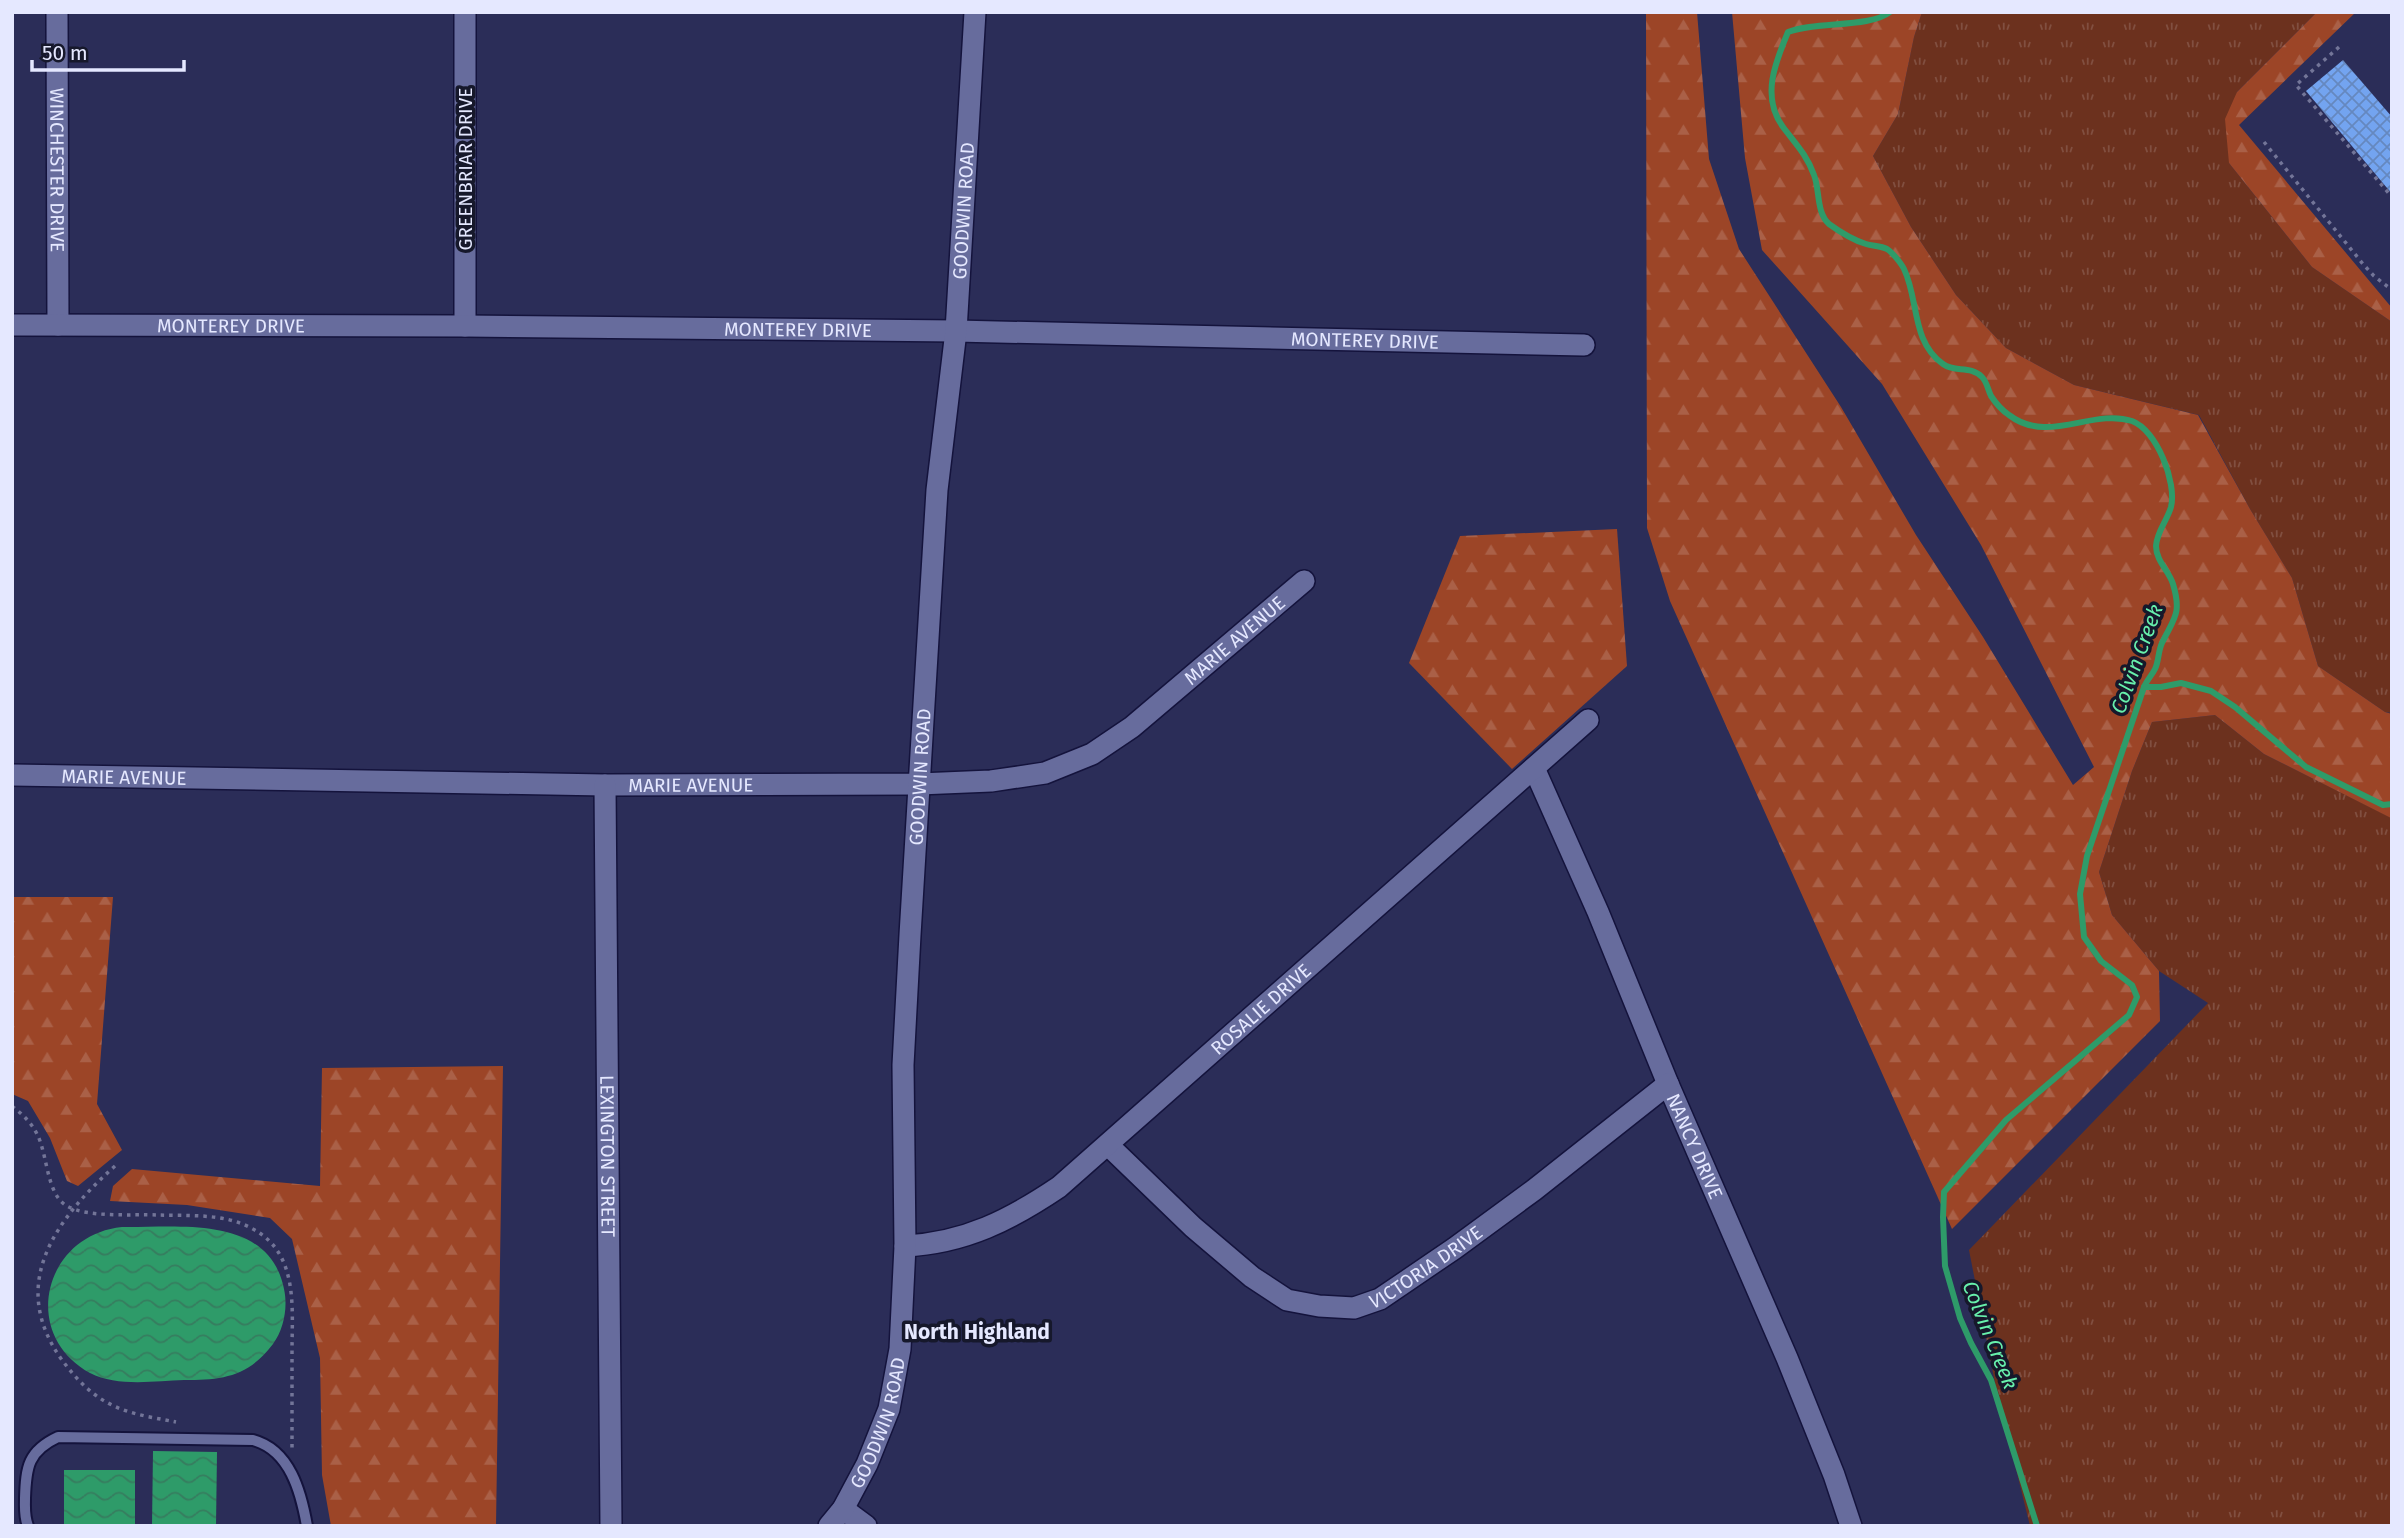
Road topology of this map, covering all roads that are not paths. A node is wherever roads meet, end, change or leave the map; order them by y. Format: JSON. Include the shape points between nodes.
{"nodes":[{"id":1,"x":57,"y":12,"type":"edge"},
{"id":2,"x":466,"y":12,"type":"edge"},
{"id":3,"x":975,"y":12,"type":"edge"},
{"id":4,"x":12,"y":325,"type":"edge"},
{"id":5,"x":58,"y":325,"type":"junction"},
{"id":6,"x":466,"y":326,"type":"junction"},
{"id":7,"x":956,"y":331,"type":"junction"},
{"id":8,"x":1584,"y":345,"type":"dead end"},
{"id":9,"x":1304,"y":581,"type":"dead end"},
{"id":10,"x":1588,"y":720,"type":"dead end"},
{"id":11,"x":1534,"y":768,"type":"junction"},
{"id":12,"x":12,"y":775,"type":"edge"},
{"id":13,"x":919,"y":784,"type":"junction"},
{"id":14,"x":606,"y":785,"type":"junction"},
{"id":15,"x":1668,"y":1084,"type":"junction"},
{"id":16,"x":1108,"y":1144,"type":"junction"},
{"id":17,"x":905,"y":1246,"type":"junction"},
{"id":18,"x":12,"y":1499,"type":"edge"},
{"id":19,"x":25,"y":1499,"type":"junction"},
{"id":20,"x":836,"y":1518,"type":"edge"},
{"id":21,"x":28,"y":1526,"type":"edge"},
{"id":22,"x":307,"y":1526,"type":"edge"},
{"id":23,"x":611,"y":1526,"type":"edge"},
{"id":24,"x":866,"y":1526,"type":"edge"},
{"id":25,"x":1850,"y":1526,"type":"edge"}],
"edges":[{"from":1,"to":5,"type":"street","name":"WINCHESTER DRIVE"},
{"from":2,"to":6,"type":"street","name":"GREENBRIAR DRIVE"},
{"from":3,"to":7,"type":"street","name":"GOODWIN ROAD"},
{"from":4,"to":5,"type":"street","name":"MONTEREY DRIVE"},
{"from":5,"to":6,"type":"street","name":"MONTEREY DRIVE"},
{"from":6,"to":7,"type":"street","name":"MONTEREY DRIVE"},
{"from":7,"to":8,"type":"street","name":"MONTEREY DRIVE"},
{"from":7,"to":13,"type":"street","name":"GOODWIN ROAD","via":[[937,490]]},
{"from":9,"to":13,"type":"street","name":"MARIE AVENUE","via":[[1132,727],[1092,754],[1045,773]]},
{"from":10,"to":11,"type":"street","name":"ROSALIE DRIVE"},
{"from":11,"to":15,"type":"street","name":"NANCY DRIVE"},
{"from":11,"to":16,"type":"street","name":"ROSALIE DRIVE"},
{"from":12,"to":14,"type":"street","name":"MARIE AVENUE"},
{"from":13,"to":14,"type":"street","name":"MARIE AVENUE"},
{"from":13,"to":17,"type":"street","name":"GOODWIN ROAD","via":[[903,1065]]},
{"from":14,"to":23,"type":"street","name":"LEXINGTON STREET"},
{"from":15,"to":16,"type":"street","name":"VICTORIA DRIVE","via":[[1455,1248],[1380,1299],[1354,1308],[1287,1300],[1252,1277]]},
{"from":15,"to":25,"type":"street","name":"NANCY DRIVE","via":[[1791,1370]]},
{"from":16,"to":17,"type":"street","name":"ROSALIE DRIVE","via":[[1023,1212],[936,1244]]},
{"from":17,"to":20,"type":"street","name":"GOODWIN ROAD","via":[[900,1349],[889,1409],[867,1464]]},
{"from":18,"to":19,"type":"lane"},
{"from":19,"to":21,"type":"lane"},
{"from":19,"to":22,"type":"lane","via":[[29,1464],[37,1450],[58,1437],[253,1440],[278,1453],[291,1473]]},
{"from":20,"to":24,"type":"street"}]}
